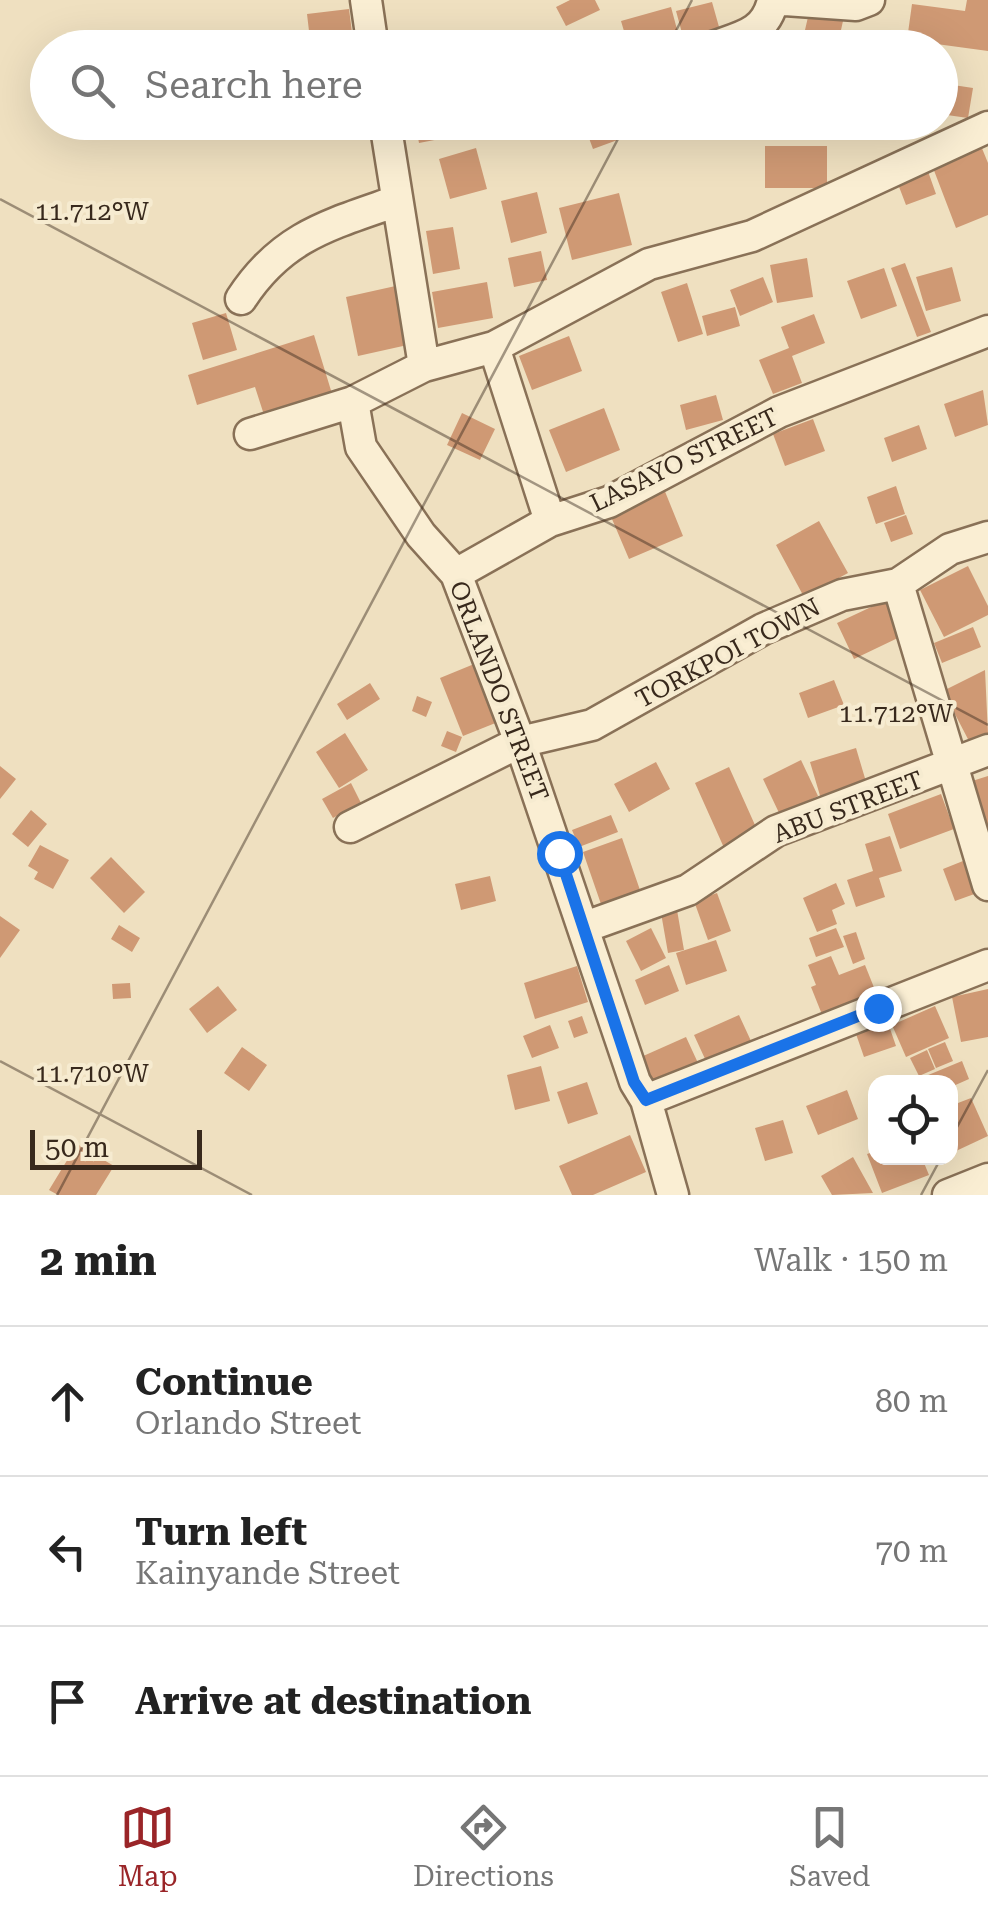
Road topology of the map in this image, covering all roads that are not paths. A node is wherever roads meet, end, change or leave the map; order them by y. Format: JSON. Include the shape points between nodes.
{"nodes":[{"id":1,"x":366,"y":0,"type":"edge"},
{"id":2,"x":773,"y":0,"type":"edge"},
{"id":3,"x":785,"y":0,"type":"edge"},
{"id":4,"x":869,"y":0,"type":"edge"},
{"id":5,"x":370,"y":30,"type":"edge"},
{"id":6,"x":758,"y":30,"type":"edge"},
{"id":7,"x":988,"y":127,"type":"edge"},
{"id":8,"x":388,"y":140,"type":"edge"},
{"id":9,"x":397,"y":201,"type":"junction"},
{"id":10,"x":241,"y":299,"type":"dead end"},
{"id":11,"x":988,"y":330,"type":"edge"},
{"id":12,"x":494,"y":347,"type":"junction"},
{"id":13,"x":424,"y":366,"type":"junction"},
{"id":14,"x":354,"y":402,"type":"junction"},
{"id":15,"x":250,"y":434,"type":"dead end"},
{"id":16,"x":550,"y":521,"type":"junction"},
{"id":17,"x":988,"y":536,"type":"edge"},
{"id":18,"x":456,"y":574,"type":"junction"},
{"id":19,"x":898,"y":584,"type":"junction"},
{"id":20,"x":520,"y":742,"type":"junction"},
{"id":21,"x":988,"y":750,"type":"edge"},
{"id":22,"x":951,"y":765,"type":"junction"},
{"id":23,"x":350,"y":827,"type":"dead end"},
{"id":24,"x":988,"y":885,"type":"edge"},
{"id":25,"x":585,"y":927,"type":"junction"},
{"id":26,"x":988,"y":965,"type":"edge"},
{"id":27,"x":646,"y":1100,"type":"junction"},
{"id":28,"x":988,"y":1178,"type":"edge"},
{"id":29,"x":673,"y":1195,"type":"edge"},
{"id":30,"x":948,"y":1195,"type":"edge"}],
"edges":[{"from":1,"to":5,"type":"street"},
{"from":2,"to":6,"type":"street","via":[[769,20]]},
{"from":3,"to":4,"type":"street"},
{"from":7,"to":12,"type":"street","via":[[752,236],[650,264]]},
{"from":8,"to":9,"type":"street"},
{"from":9,"to":10,"type":"street","via":[[304,234],[262,268]]},
{"from":9,"to":13,"type":"street"},
{"from":11,"to":16,"type":"street","name":"LASAYO STREET","via":[[779,412],[609,502]]},
{"from":12,"to":13,"type":"street"},
{"from":12,"to":16,"type":"street"},
{"from":13,"to":14,"type":"street"},
{"from":14,"to":15,"type":"street"},
{"from":14,"to":18,"type":"street","name":"ORLANDO STREET","via":[[361,448]]},
{"from":16,"to":18,"type":"street","name":"LASAYO STREET"},
{"from":17,"to":19,"type":"street","name":"TORKPOI TOWN","via":[[950,550]]},
{"from":18,"to":20,"type":"street","name":"ORLANDO STREET"},
{"from":19,"to":20,"type":"street","name":"TORKPOI TOWN","via":[[842,594],[763,629],[592,725]]},
{"from":19,"to":22,"type":"street","name":"ABU STREET"},
{"from":20,"to":23,"type":"street","name":"TORKPOI TOWN"},
{"from":20,"to":25,"type":"street","name":"ORLANDO STREET"},
{"from":21,"to":22,"type":"street"},
{"from":22,"to":24,"type":"street","name":"ABU STREET"},
{"from":22,"to":25,"type":"street","name":"ABU STREET","via":[[776,831],[688,890]]},
{"from":25,"to":27,"type":"street","name":"ORLANDO STREET","via":[[634,1082]]},
{"from":26,"to":27,"type":"street"},
{"from":27,"to":29,"type":"street","name":"ORLANDO STREET"},
{"from":28,"to":30,"type":"street"}]}
